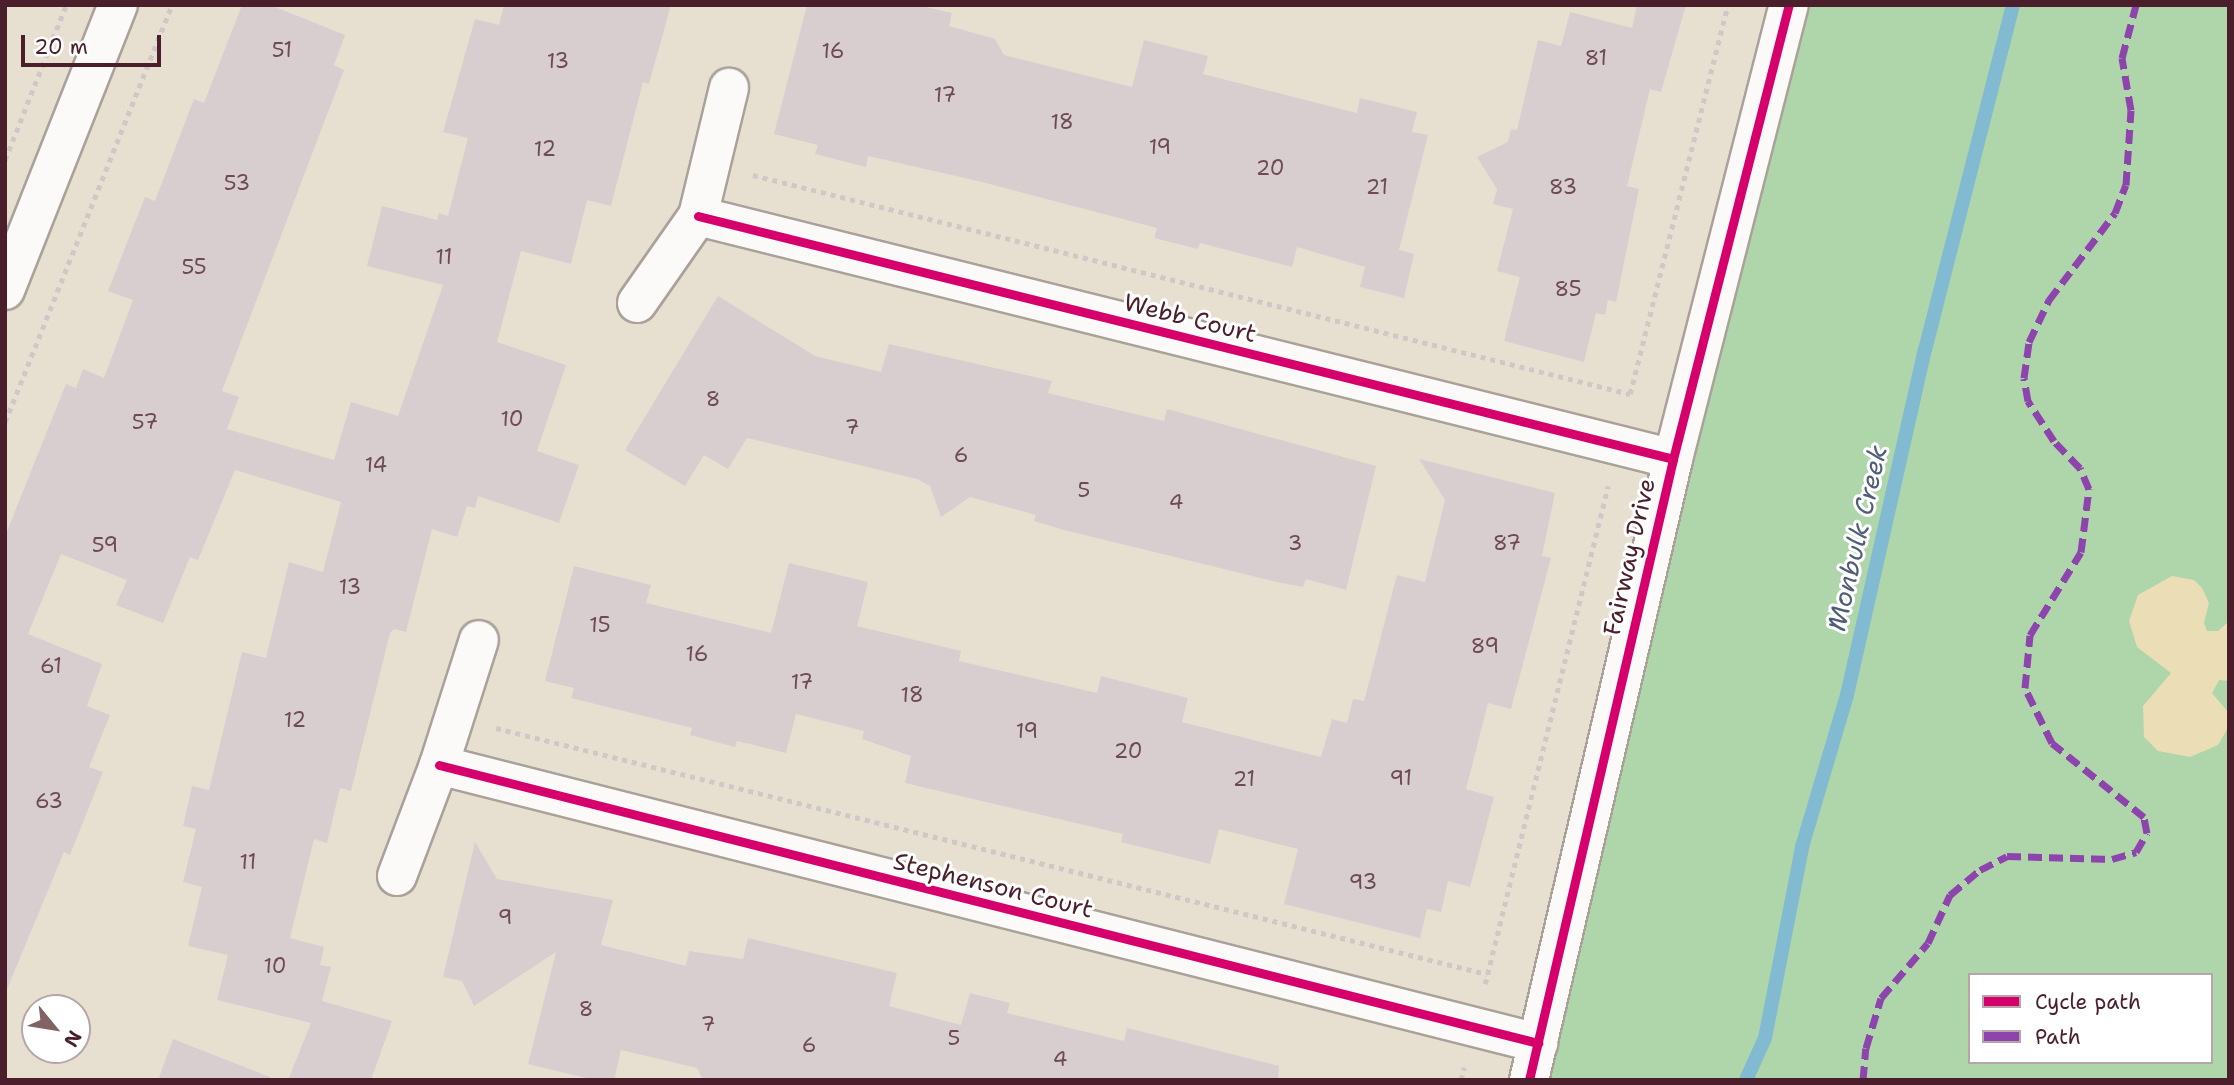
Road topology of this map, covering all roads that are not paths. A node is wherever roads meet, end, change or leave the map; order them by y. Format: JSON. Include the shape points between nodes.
{"nodes":[{"id":1,"x":118,"y":5,"type":"edge"},
{"id":2,"x":1789,"y":5,"type":"edge"},
{"id":3,"x":729,"y":88,"type":"dead end"},
{"id":4,"x":698,"y":216,"type":"junction"},
{"id":5,"x":5,"y":290,"type":"edge"},
{"id":6,"x":637,"y":303,"type":"dead end"},
{"id":7,"x":1673,"y":459,"type":"junction"},
{"id":8,"x":480,"y":640,"type":"dead end"},
{"id":9,"x":439,"y":765,"type":"junction"},
{"id":10,"x":397,"y":876,"type":"dead end"},
{"id":11,"x":1538,"y":1043,"type":"junction"},
{"id":12,"x":1529,"y":1080,"type":"edge"}],
"edges":[{"from":1,"to":5,"type":"street"},
{"from":2,"to":7,"type":"street","name":"Fairway Drive"},
{"from":3,"to":4,"type":"street"},
{"from":4,"to":6,"type":"street"},
{"from":4,"to":7,"type":"street","name":"Webb Court"},
{"from":7,"to":11,"type":"street","name":"Fairway Drive"},
{"from":8,"to":9,"type":"street"},
{"from":9,"to":10,"type":"street"},
{"from":9,"to":11,"type":"street","name":"Stephenson Court"},
{"from":11,"to":12,"type":"street","name":"Fairway Drive"}]}
